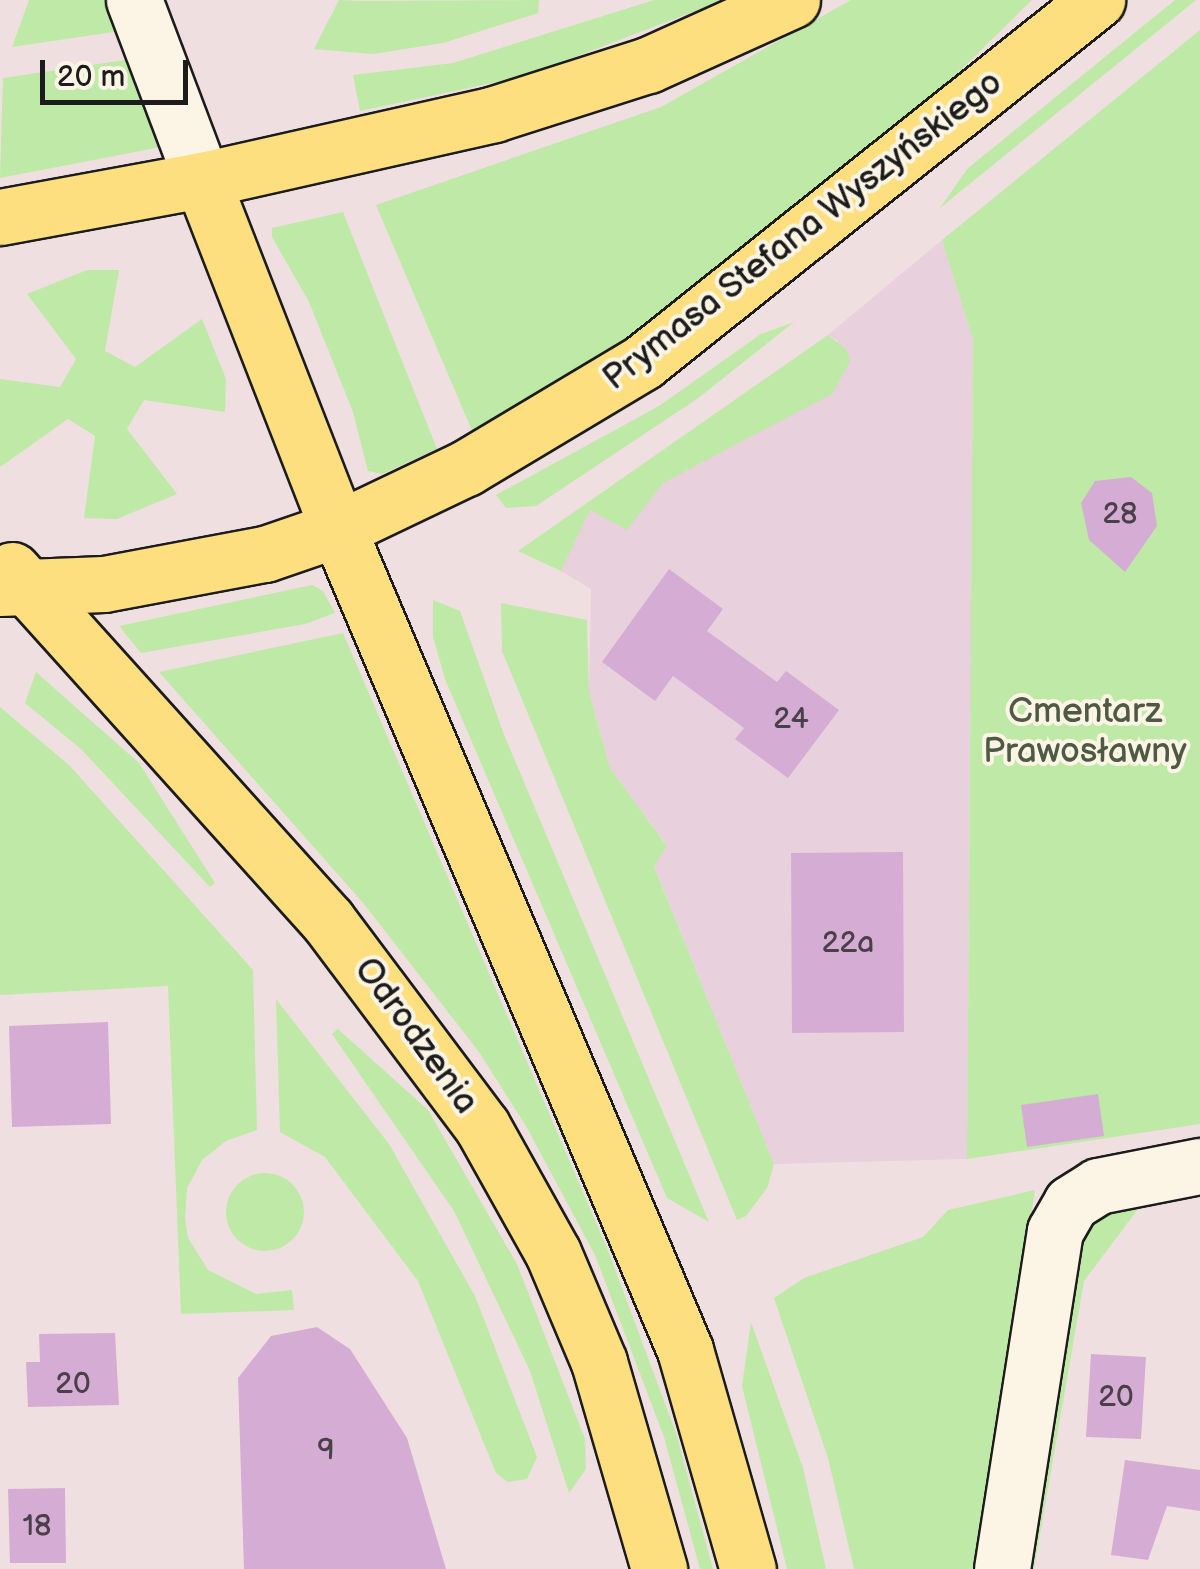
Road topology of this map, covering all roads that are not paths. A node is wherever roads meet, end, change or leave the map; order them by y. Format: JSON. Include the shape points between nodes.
{"nodes":[{"id":1,"x":134,"y":0,"type":"edge"},
{"id":2,"x":792,"y":0,"type":"edge"},
{"id":3,"x":1097,"y":0,"type":"edge"},
{"id":4,"x":202,"y":180,"type":"junction"},
{"id":5,"x":0,"y":217,"type":"edge"},
{"id":6,"x":338,"y":529,"type":"junction"},
{"id":7,"x":10,"y":578,"type":"edge"},
{"id":8,"x":1200,"y":1166,"type":"edge"},
{"id":9,"x":659,"y":1569,"type":"edge"},
{"id":10,"x":748,"y":1569,"type":"edge"},
{"id":11,"x":1002,"y":1569,"type":"edge"}],
"edges":[{"from":1,"to":4,"type":"street"},
{"from":2,"to":4,"type":"main road","via":[[691,48],[537,102]]},
{"from":3,"to":6,"type":"main road","name":"Prymasa Stefana Wyszyńskiego","via":[[642,362],[466,468]]},
{"from":4,"to":5,"type":"main road"},
{"from":4,"to":6,"type":"main road"},
{"from":6,"to":7,"type":"main road","name":"Prymasa Stefana Wyszyńskiego","via":[[201,569]]},
{"from":6,"to":10,"type":"main road","via":[[674,1322],[704,1399]]},
{"from":7,"to":9,"type":"main road","name":"Odrodzenia","via":[[328,920],[482,1126],[553,1253],[599,1362]]},
{"from":8,"to":11,"type":"street","via":[[1138,1173],[1081,1194],[1049,1246]]}]}
